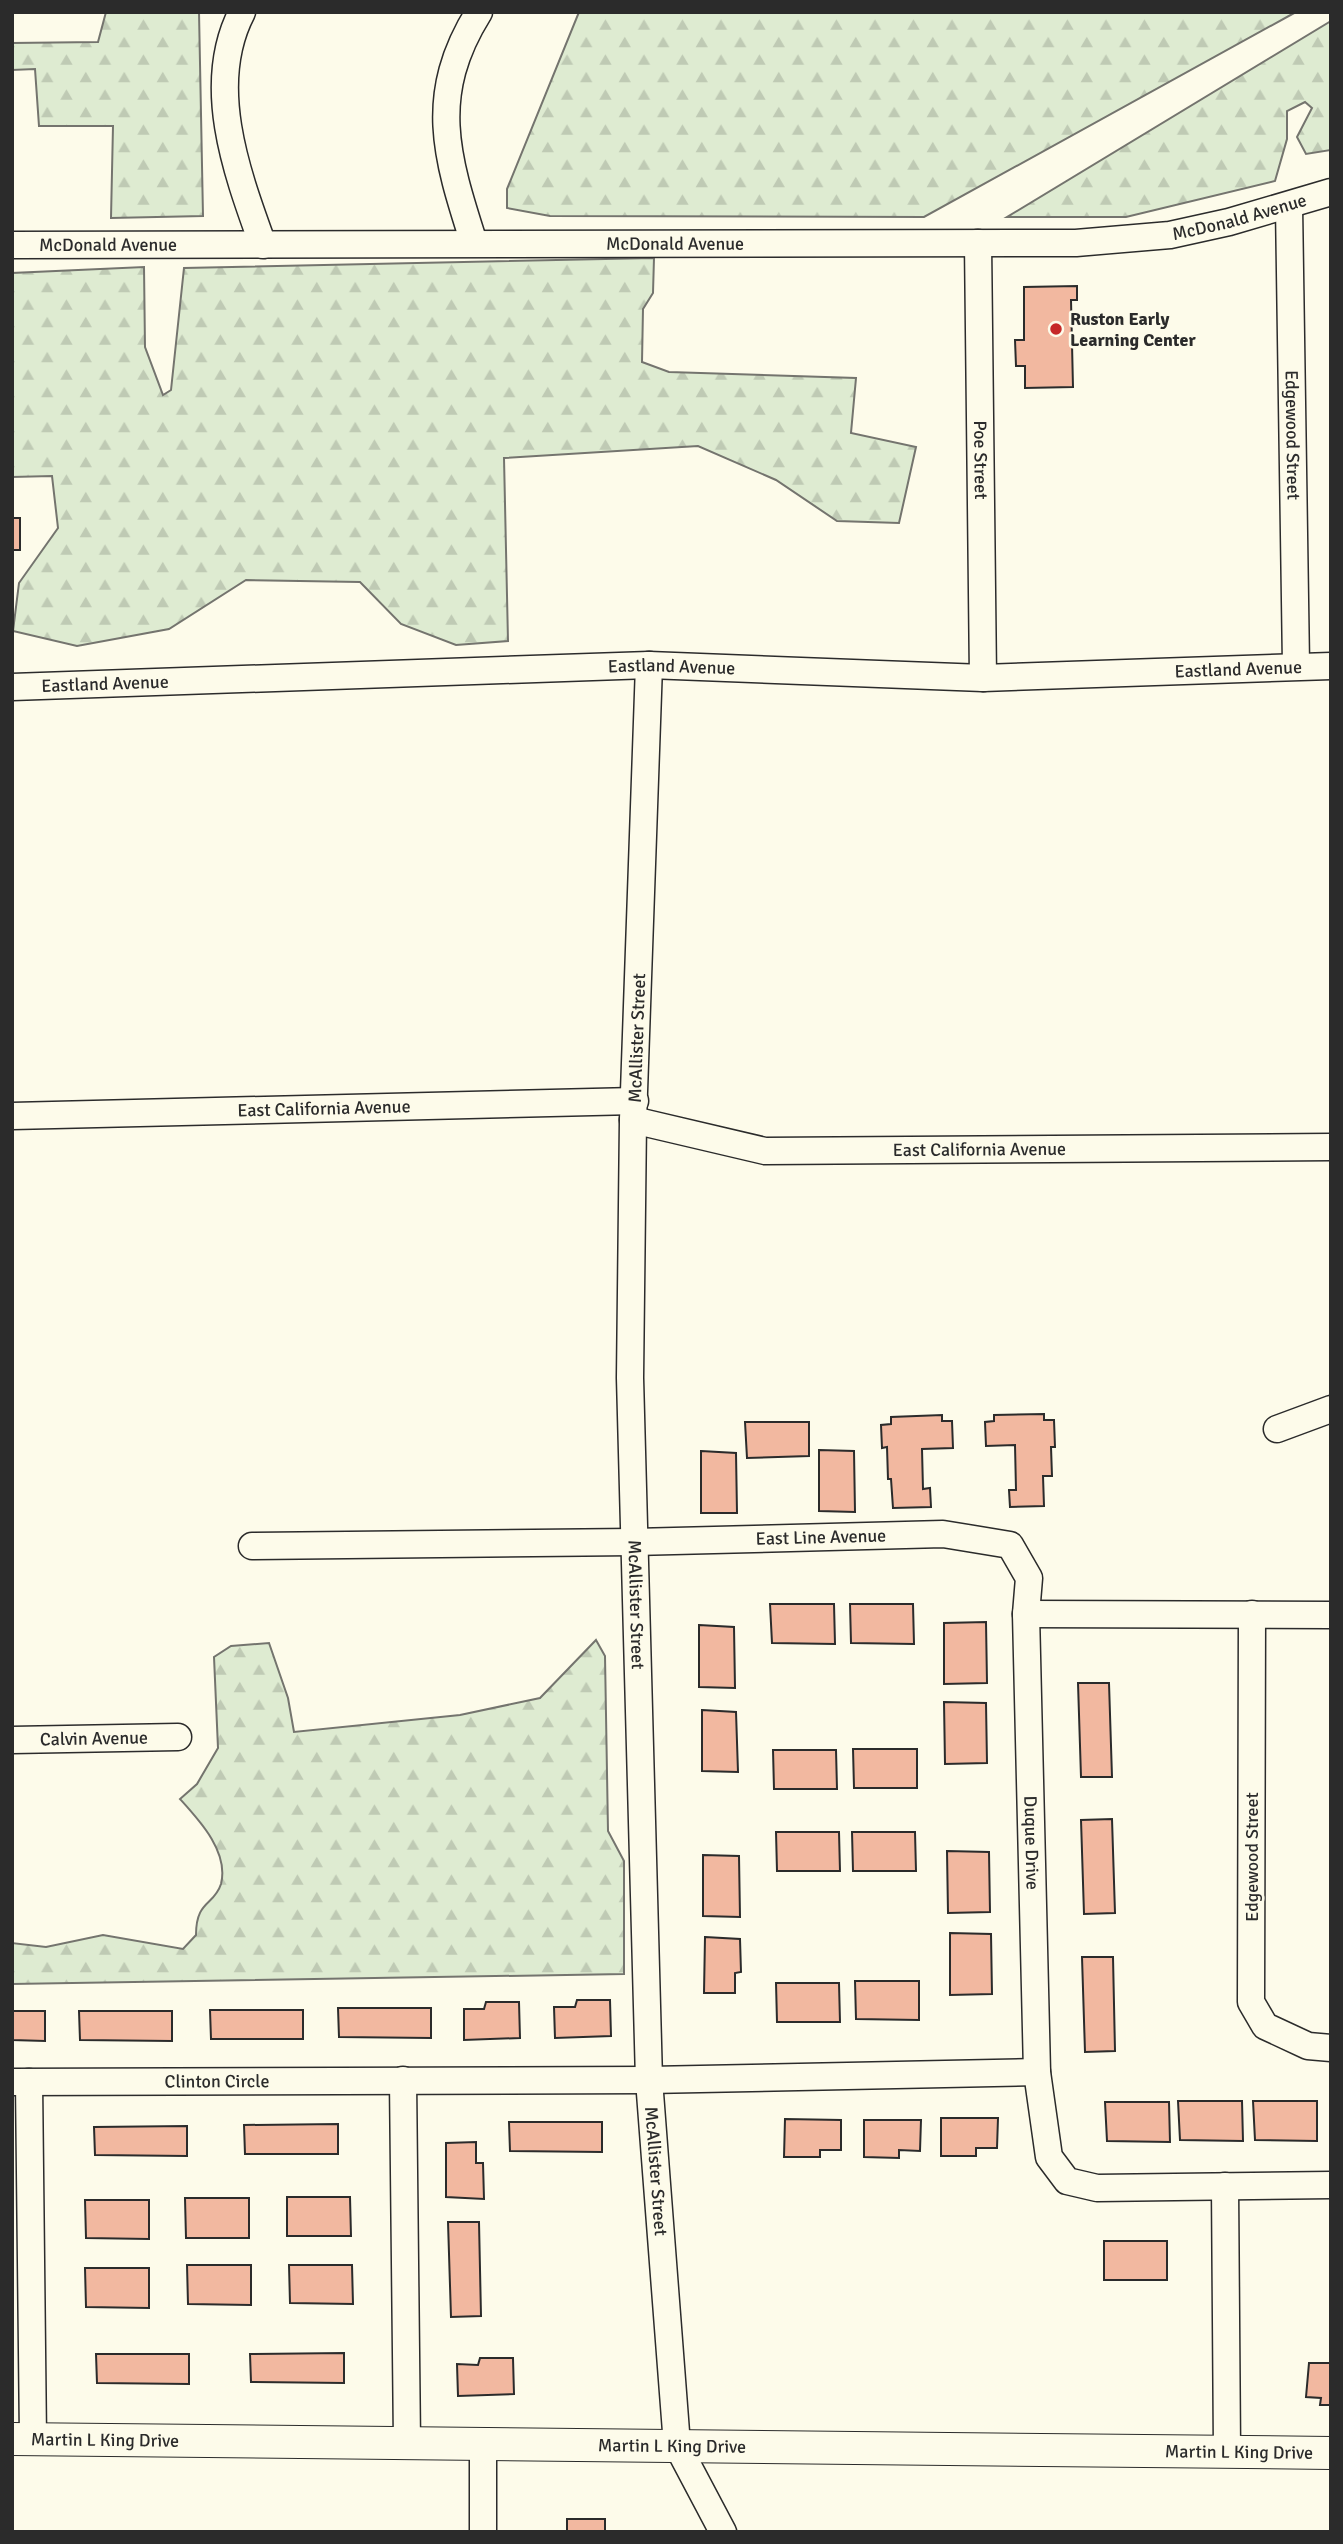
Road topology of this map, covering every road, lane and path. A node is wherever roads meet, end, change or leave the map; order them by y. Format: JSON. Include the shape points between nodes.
{"nodes":[{"id":1,"x":242,"y":12,"type":"edge"},
{"id":2,"x":479,"y":12,"type":"edge"},
{"id":3,"x":1331,"y":192,"type":"edge"},
{"id":4,"x":1289,"y":206,"type":"junction"},
{"id":5,"x":474,"y":243,"type":"junction"},
{"id":6,"x":978,"y":243,"type":"junction"},
{"id":7,"x":12,"y":244,"type":"edge"},
{"id":8,"x":263,"y":244,"type":"junction"},
{"id":9,"x":649,"y":665,"type":"junction"},
{"id":10,"x":1296,"y":665,"type":"junction"},
{"id":11,"x":1331,"y":666,"type":"edge"},
{"id":12,"x":983,"y":678,"type":"junction"},
{"id":13,"x":12,"y":687,"type":"edge"},
{"id":14,"x":634,"y":1111,"type":"junction"},
{"id":15,"x":12,"y":1116,"type":"edge"},
{"id":16,"x":1331,"y":1147,"type":"edge"},
{"id":17,"x":1331,"y":1409,"type":"edge"},
{"id":18,"x":1277,"y":1429,"type":"dead end"},
{"id":19,"x":634,"y":1542,"type":"junction"},
{"id":20,"x":252,"y":1546,"type":"dead end"},
{"id":21,"x":1026,"y":1615,"type":"junction"},
{"id":22,"x":1252,"y":1615,"type":"junction"},
{"id":23,"x":1331,"y":1615,"type":"edge"},
{"id":24,"x":177,"y":1737,"type":"dead end"},
{"id":25,"x":12,"y":1740,"type":"edge"},
{"id":26,"x":1331,"y":2048,"type":"edge"},
{"id":27,"x":1037,"y":2072,"type":"junction"},
{"id":28,"x":403,"y":2080,"type":"junction"},
{"id":29,"x":649,"y":2080,"type":"junction"},
{"id":30,"x":21,"y":2082,"type":"edge"},
{"id":31,"x":1331,"y":2185,"type":"edge"},
{"id":32,"x":1225,"y":2186,"type":"junction"},
{"id":33,"x":23,"y":2439,"type":"edge"},
{"id":34,"x":407,"y":2443,"type":"junction"},
{"id":35,"x":483,"y":2443,"type":"junction"},
{"id":36,"x":677,"y":2445,"type":"junction"},
{"id":37,"x":1227,"y":2450,"type":"junction"},
{"id":38,"x":1331,"y":2453,"type":"edge"},
{"id":39,"x":484,"y":2532,"type":"edge"},
{"id":40,"x":723,"y":2532,"type":"edge"}],
"edges":[{"from":1,"to":8,"type":"street","via":[[231,32],[223,75],[237,166]]},
{"from":2,"to":5,"type":"street","via":[[446,86],[453,176]]},
{"from":3,"to":4,"type":"street","name":"McDonald Avenue"},
{"from":4,"to":6,"type":"street","name":"McDonald Avenue","via":[[1170,235],[1076,243]]},
{"from":4,"to":10,"type":"street","name":"Edgewood Street"},
{"from":5,"to":6,"type":"street","name":"McDonald Avenue"},
{"from":5,"to":8,"type":"street","name":"McDonald Avenue"},
{"from":6,"to":12,"type":"street","name":"Poe Street"},
{"from":7,"to":8,"type":"street","name":"McDonald Avenue"},
{"from":9,"to":12,"type":"street","name":"Eastland Avenue"},
{"from":9,"to":13,"type":"street","name":"Eastland Avenue"},
{"from":9,"to":14,"type":"street","name":"McAllister Street"},
{"from":10,"to":11,"type":"street","name":"Eastland Avenue"},
{"from":10,"to":12,"type":"street","name":"Eastland Avenue"},
{"from":14,"to":15,"type":"street","name":"East California Avenue"},
{"from":14,"to":16,"type":"street","name":"East California Avenue","via":[[765,1151]]},
{"from":14,"to":19,"type":"street","name":"McAllister Street"},
{"from":17,"to":18,"type":"street"},
{"from":19,"to":20,"type":"street","name":"East Line Avenue"},
{"from":19,"to":21,"type":"street","name":"East Line Avenue","via":[[943,1534],[1010,1545],[1029,1578]]},
{"from":19,"to":29,"type":"street","name":"McAllister Street"},
{"from":21,"to":22,"type":"street"},
{"from":21,"to":27,"type":"street","name":"Duque Drive"},
{"from":22,"to":23,"type":"street"},
{"from":22,"to":26,"type":"street","name":"Edgewood Street","via":[[1251,2002],[1265,2026],[1308,2046]]},
{"from":24,"to":25,"type":"street","name":"Calvin Avenue"},
{"from":27,"to":29,"type":"street"},
{"from":27,"to":32,"type":"street","name":"Duque Drive","via":[[1049,2157],[1067,2182],[1097,2188]]},
{"from":28,"to":29,"type":"street","name":"Clinton Circle"},
{"from":28,"to":30,"type":"street","name":"Clinton Circle"},
{"from":28,"to":34,"type":"street"},
{"from":29,"to":36,"type":"street","name":"McAllister Street"},
{"from":30,"to":33,"type":"street","name":"Clinton Circle"},
{"from":31,"to":32,"type":"street","name":"Duque Drive"},
{"from":32,"to":37,"type":"street"},
{"from":33,"to":34,"type":"main road","name":"Martin L King Drive"},
{"from":34,"to":35,"type":"main road","name":"Martin L King Drive"},
{"from":35,"to":36,"type":"main road","name":"Martin L King Drive"},
{"from":35,"to":39,"type":"street"},
{"from":36,"to":37,"type":"main road","name":"Martin L King Drive"},
{"from":36,"to":40,"type":"street","name":"McAllister Street"},
{"from":37,"to":38,"type":"main road","name":"Martin L King Drive"}]}
